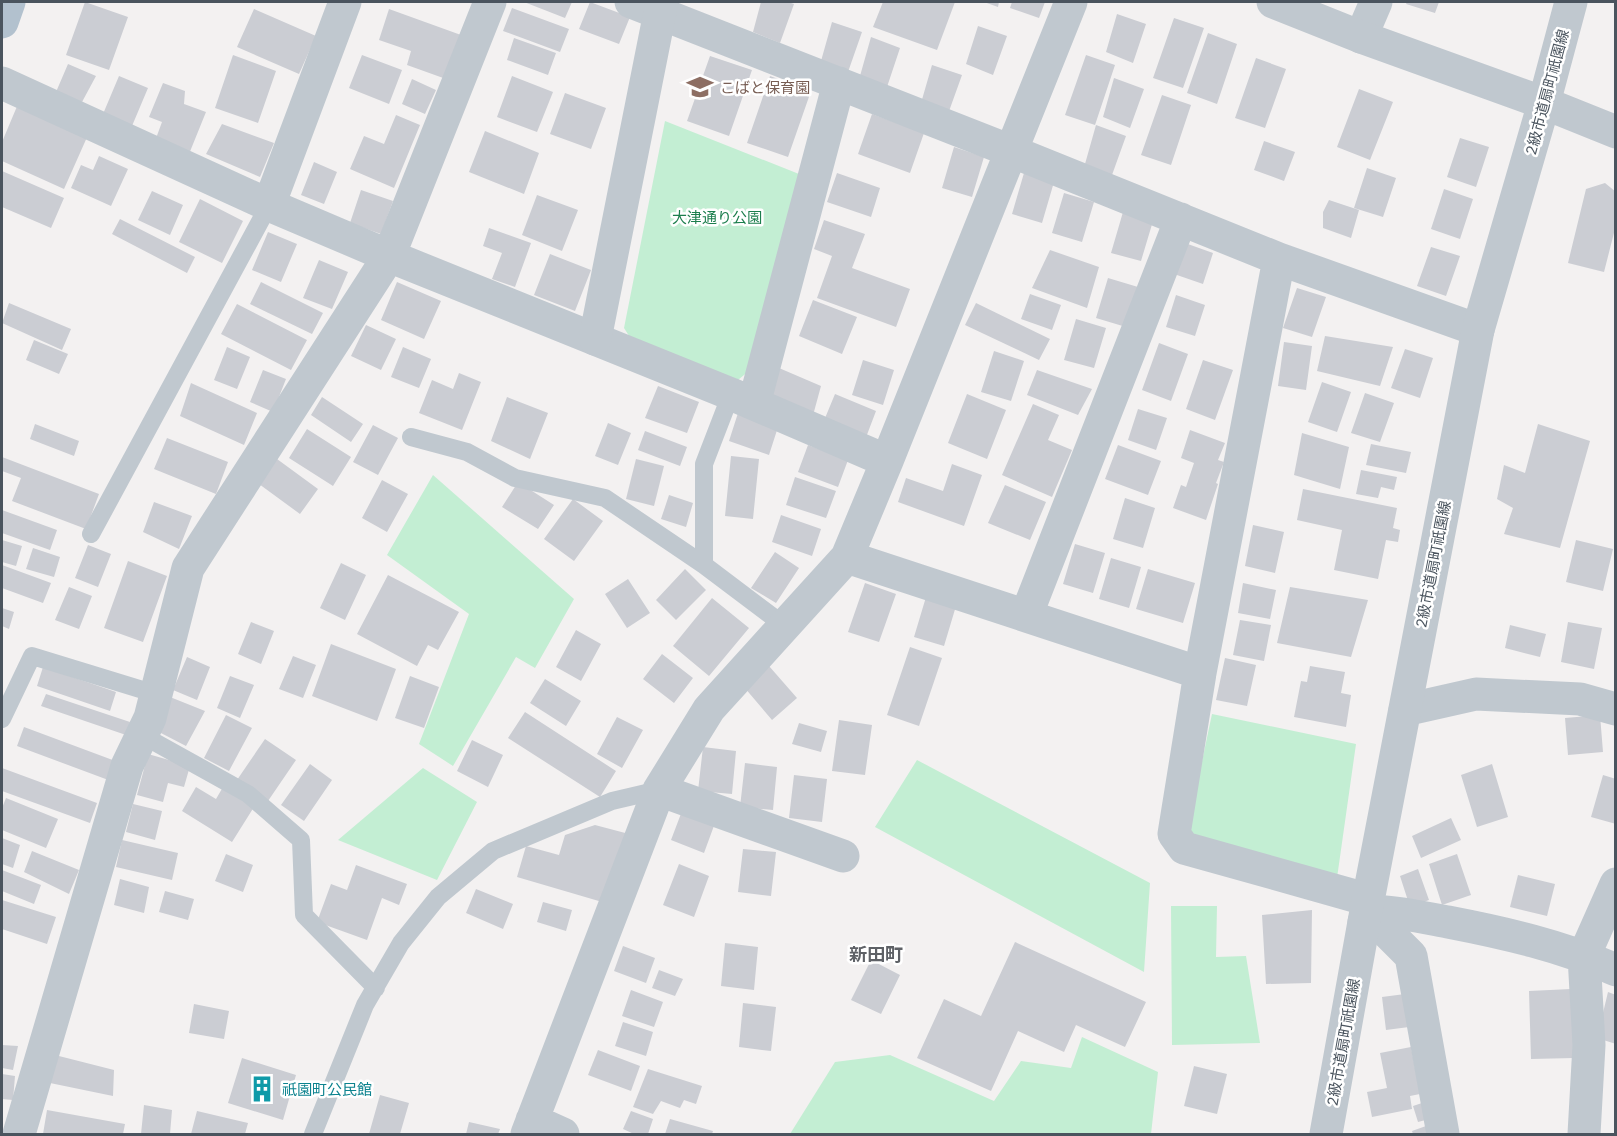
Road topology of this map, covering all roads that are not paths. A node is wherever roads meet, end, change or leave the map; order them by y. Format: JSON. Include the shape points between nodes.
{"nodes":[{"id":1,"x":9,"y":2,"type":"edge"},
{"id":2,"x":345,"y":2,"type":"edge"},
{"id":3,"x":490,"y":2,"type":"edge"},
{"id":4,"x":1071,"y":2,"type":"edge"},
{"id":5,"x":1273,"y":2,"type":"edge"},
{"id":6,"x":1376,"y":2,"type":"edge"},
{"id":7,"x":1571,"y":2,"type":"edge"},
{"id":8,"x":651,"y":5,"type":"edge"},
{"id":9,"x":2,"y":22,"type":"edge"},
{"id":10,"x":1361,"y":38,"type":"junction"},
{"id":11,"x":2,"y":83,"type":"edge"},
{"id":12,"x":839,"y":83,"type":"junction"},
{"id":13,"x":1544,"y":103,"type":"junction"},
{"id":14,"x":1616,"y":132,"type":"edge"},
{"id":15,"x":1011,"y":151,"type":"junction"},
{"id":16,"x":269,"y":205,"type":"junction"},
{"id":17,"x":1181,"y":219,"type":"junction"},
{"id":18,"x":389,"y":256,"type":"junction"},
{"id":19,"x":1279,"y":260,"type":"junction"},
{"id":20,"x":1478,"y":330,"type":"junction"},
{"id":21,"x":595,"y":339,"type":"junction"},
{"id":22,"x":743,"y":399,"type":"junction"},
{"id":23,"x":411,"y":437,"type":"dead end"},
{"id":24,"x":887,"y":461,"type":"junction"},
{"id":25,"x":92,"y":534,"type":"dead end"},
{"id":26,"x":847,"y":557,"type":"junction"},
{"id":27,"x":704,"y":565,"type":"junction"},
{"id":28,"x":1026,"y":616,"type":"junction"},
{"id":29,"x":785,"y":626,"type":"junction"},
{"id":30,"x":1200,"y":673,"type":"junction"},
{"id":31,"x":156,"y":694,"type":"junction"},
{"id":32,"x":1616,"y":709,"type":"edge"},
{"id":33,"x":1405,"y":710,"type":"junction"},
{"id":34,"x":2,"y":719,"type":"edge"},
{"id":35,"x":142,"y":735,"type":"junction"},
{"id":36,"x":659,"y":790,"type":"junction"},
{"id":37,"x":843,"y":856,"type":"dead end"},
{"id":38,"x":1616,"y":884,"type":"edge"},
{"id":39,"x":1366,"y":911,"type":"junction"},
{"id":40,"x":1584,"y":956,"type":"junction"},
{"id":41,"x":1616,"y":970,"type":"edge"},
{"id":42,"x":376,"y":988,"type":"junction"},
{"id":43,"x":530,"y":1127,"type":"edge"},
{"id":44,"x":19,"y":1134,"type":"edge"},
{"id":45,"x":313,"y":1134,"type":"edge"},
{"id":46,"x":563,"y":1134,"type":"edge"},
{"id":47,"x":1326,"y":1134,"type":"edge"},
{"id":48,"x":1443,"y":1134,"type":"edge"},
{"id":49,"x":1584,"y":1134,"type":"edge"}],
"edges":[{"from":1,"to":9,"type":"main road"},
{"from":2,"to":16,"type":"street"},
{"from":3,"to":18,"type":"street"},
{"from":4,"to":15,"type":"street"},
{"from":5,"to":10,"type":"street"},
{"from":6,"to":10,"type":"street"},
{"from":7,"to":13,"type":"street","name":"2級市道扇町祇園線"},
{"from":8,"to":12,"type":"street"},
{"from":8,"to":21,"type":"street"},
{"from":10,"to":13,"type":"street"},
{"from":11,"to":16,"type":"street"},
{"from":12,"to":15,"type":"street"},
{"from":12,"to":22,"type":"street"},
{"from":13,"to":14,"type":"street"},
{"from":13,"to":20,"type":"street","name":"2級市道扇町祇園線"},
{"from":15,"to":17,"type":"street"},
{"from":15,"to":24,"type":"street"},
{"from":16,"to":18,"type":"street"},
{"from":16,"to":25,"type":"lane"},
{"from":17,"to":19,"type":"street"},
{"from":17,"to":28,"type":"street"},
{"from":18,"to":21,"type":"street"},
{"from":18,"to":31,"type":"street","via":[[188,568]]},
{"from":19,"to":20,"type":"street"},
{"from":19,"to":30,"type":"street"},
{"from":20,"to":33,"type":"street","name":"2級市道扇町祇園線"},
{"from":21,"to":22,"type":"street"},
{"from":22,"to":24,"type":"street"},
{"from":22,"to":27,"type":"lane","via":[[704,464]]},
{"from":23,"to":27,"type":"lane","via":[[467,452],[515,478],[605,498]]},
{"from":24,"to":26,"type":"street"},
{"from":26,"to":28,"type":"street"},
{"from":26,"to":29,"type":"street"},
{"from":27,"to":29,"type":"lane"},
{"from":28,"to":30,"type":"street"},
{"from":29,"to":36,"type":"street","via":[[709,709]]},
{"from":30,"to":39,"type":"street","via":[[1174,834],[1184,848]]},
{"from":31,"to":34,"type":"lane","via":[[32,656]]},
{"from":31,"to":35,"type":"street"},
{"from":32,"to":33,"type":"street","via":[[1580,699],[1476,694]]},
{"from":33,"to":39,"type":"street","name":"2級市道扇町祇園線"},
{"from":35,"to":42,"type":"lane","via":[[248,794],[301,840],[304,915]]},
{"from":35,"to":44,"type":"street","via":[[127,766]]},
{"from":36,"to":37,"type":"street"},
{"from":36,"to":42,"type":"lane","via":[[612,801],[493,851],[438,897],[401,943]]},
{"from":36,"to":43,"type":"street"},
{"from":38,"to":40,"type":"street"},
{"from":39,"to":40,"type":"street","via":[[1388,911],[1494,931]]},
{"from":39,"to":47,"type":"street","name":"2級市道扇町祇園線"},
{"from":39,"to":48,"type":"street","via":[[1411,956]]},
{"from":40,"to":41,"type":"street"},
{"from":40,"to":49,"type":"street","via":[[1589,1045]]},
{"from":42,"to":45,"type":"lane","via":[[365,1005]]},
{"from":43,"to":46,"type":"street"}]}
